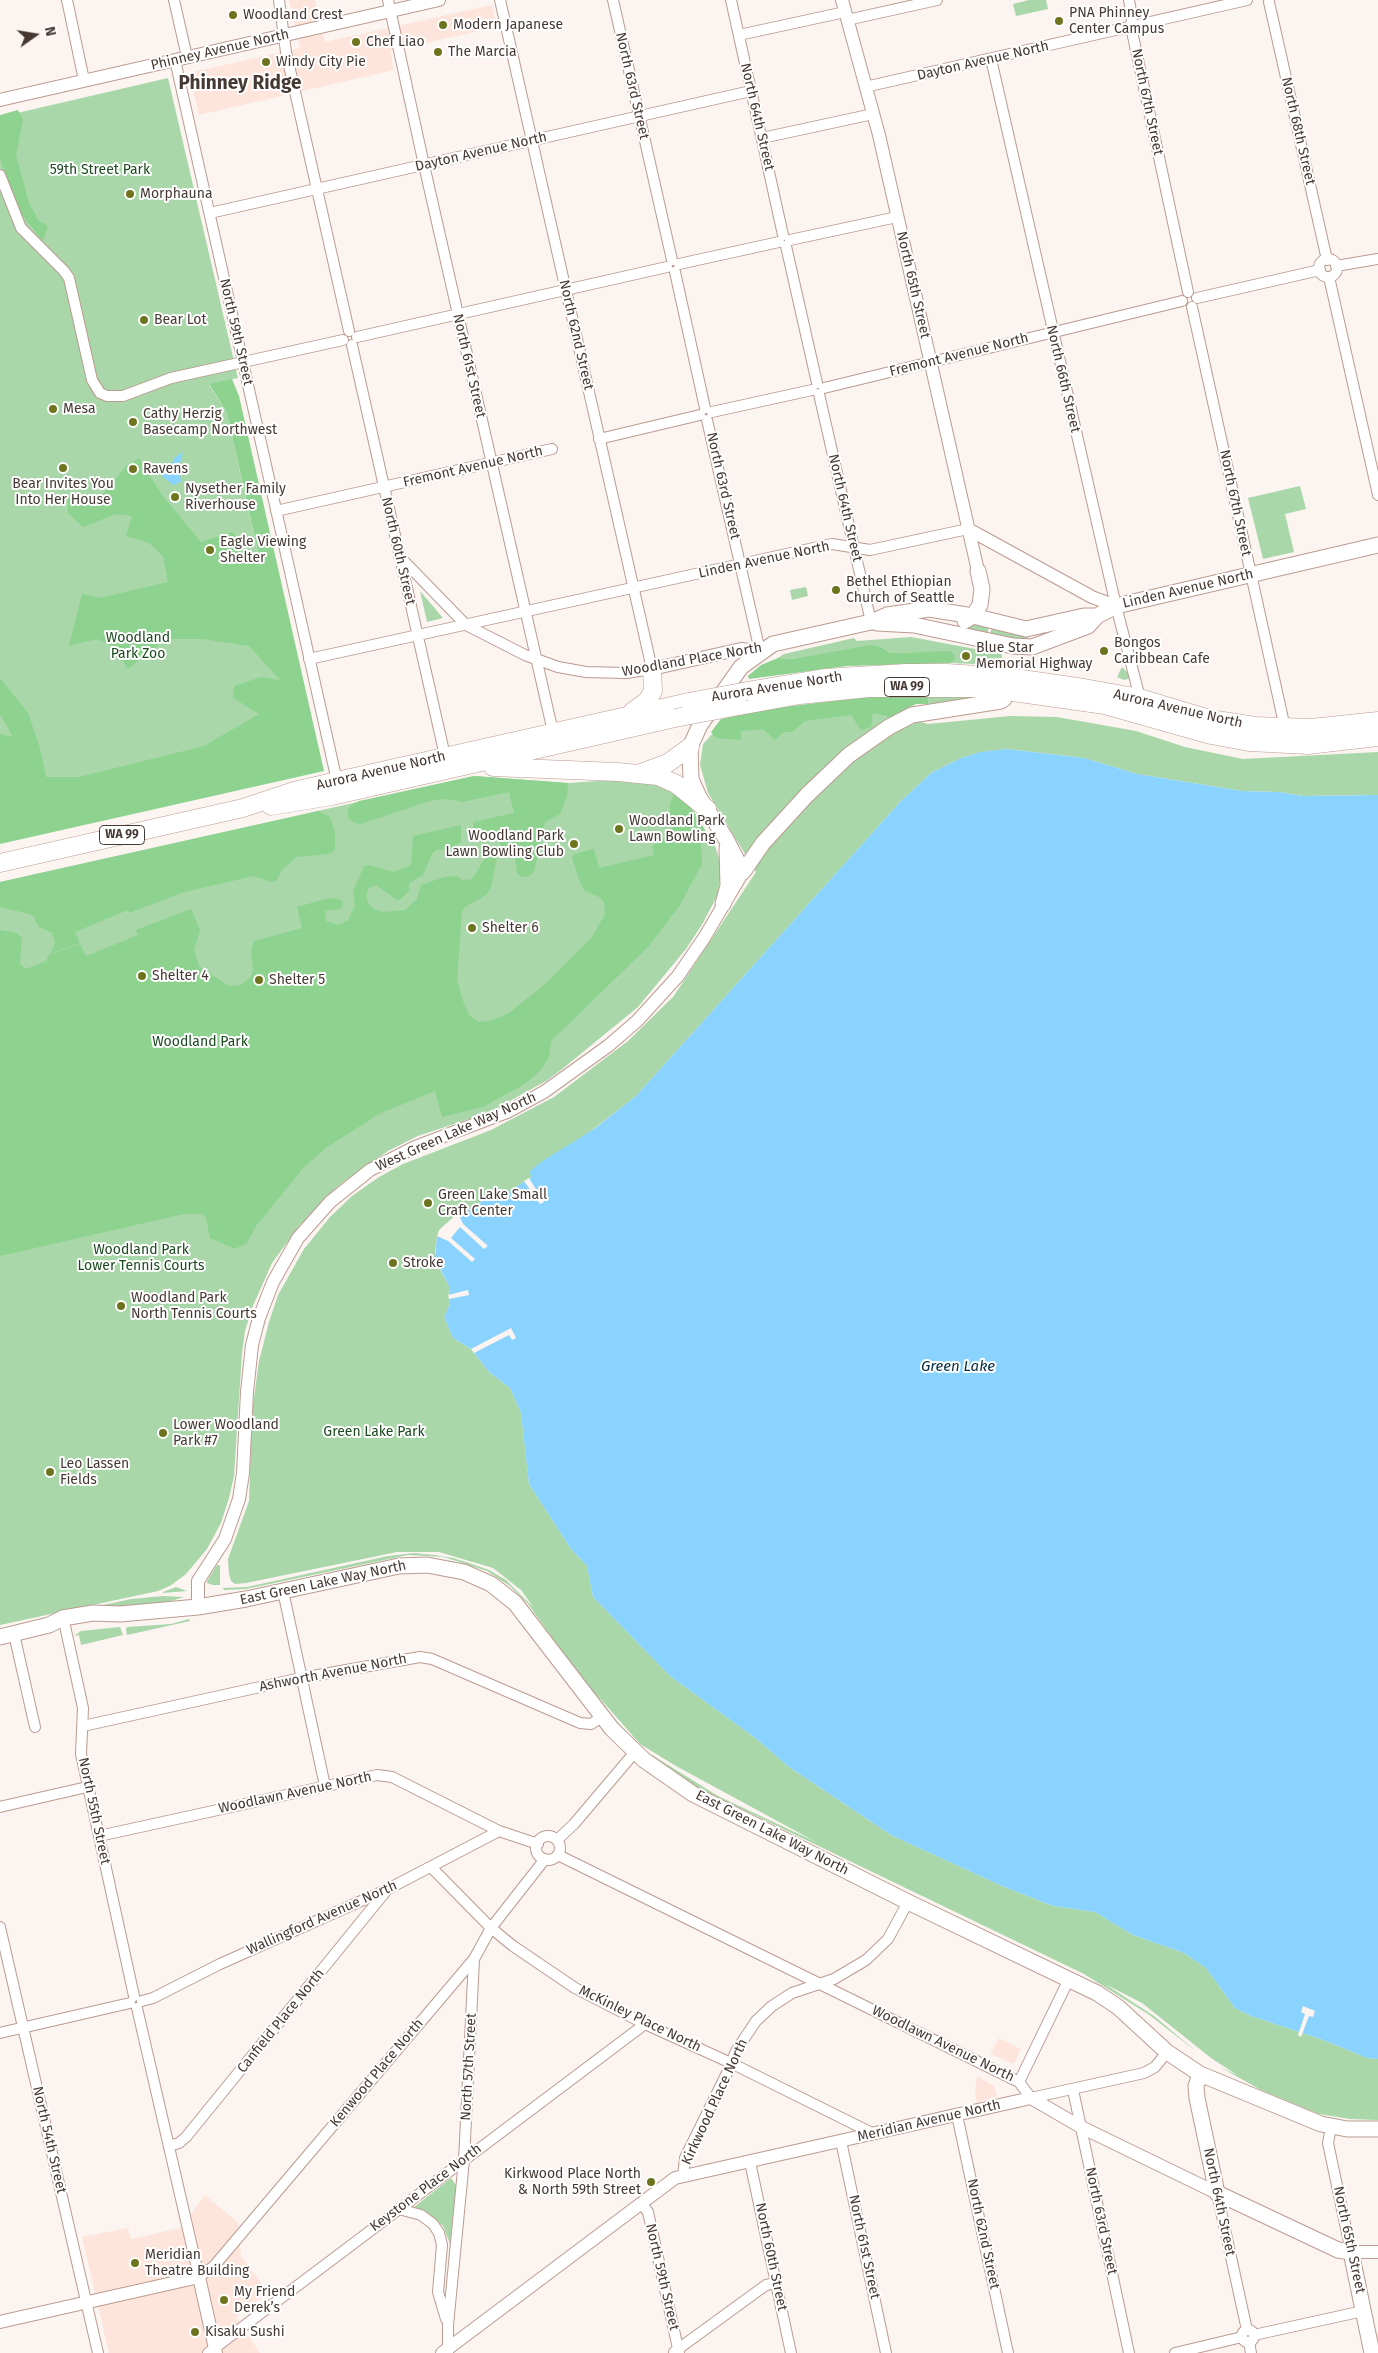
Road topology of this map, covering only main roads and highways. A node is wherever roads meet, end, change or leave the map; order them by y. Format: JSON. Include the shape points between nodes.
{"nodes":[{"id":1,"x":1378,"y":545,"type":"edge"},
{"id":2,"x":1116,"y":606,"type":"joint"},
{"id":3,"x":929,"y":609,"type":"junction"},
{"id":4,"x":973,"y":616,"type":"junction"},
{"id":5,"x":1097,"y":616,"type":"junction"},
{"id":6,"x":871,"y":622,"type":"junction"},
{"id":7,"x":914,"y":625,"type":"junction"},
{"id":8,"x":1033,"y":628,"type":"junction"},
{"id":9,"x":1040,"y":645,"type":"junction"},
{"id":10,"x":652,"y":669,"type":"road end"},
{"id":11,"x":1006,"y":691,"type":"junction"},
{"id":12,"x":743,"y":698,"type":"junction"},
{"id":13,"x":628,"y":714,"type":"junction"},
{"id":14,"x":1378,"y":721,"type":"edge"},
{"id":15,"x":1378,"y":737,"type":"edge"},
{"id":16,"x":690,"y":747,"type":"junction"},
{"id":17,"x":462,"y":766,"type":"junction"},
{"id":18,"x":640,"y":773,"type":"junction"},
{"id":19,"x":244,"y":808,"type":"junction"},
{"id":20,"x":707,"y":809,"type":"junction"},
{"id":21,"x":726,"y":839,"type":"junction"},
{"id":22,"x":0,"y":863,"type":"edge"},
{"id":23,"x":723,"y":904,"type":"road end"},
{"id":24,"x":118,"y":1613,"type":"junction"},
{"id":25,"x":50,"y":1625,"type":"junction"},
{"id":26,"x":7,"y":1635,"type":"edge"},
{"id":27,"x":1200,"y":2074,"type":"junction"},
{"id":28,"x":1378,"y":2129,"type":"edge"},
{"id":29,"x":1217,"y":2193,"type":"joint"},
{"id":30,"x":1351,"y":2252,"type":"joint"},
{"id":31,"x":1372,"y":2353,"type":"edge"}],
"edges":[{"from":1,"to":2,"type":"main road","name":"Linden Avenue North"},
{"from":2,"to":5,"type":"main road","name":"Woodland Place North"},
{"from":3,"to":4,"type":"main road","name":"Woodland Place North"},
{"from":3,"to":4,"type":"main road","via":[[970,610],[977,599],[978,571],[982,597]]},
{"from":3,"to":6,"type":"main road","name":"Woodland Place North","via":[[887,615]]},
{"from":4,"to":7,"type":"main road","via":[[957,624]]},
{"from":4,"to":8,"type":"main road","name":"Woodland Place North","via":[[1013,627]]},
{"from":5,"to":8,"type":"main road","name":"Woodland Place North"},
{"from":5,"to":9,"type":"main road","name":"Woodland Place North","via":[[1088,626]]},
{"from":6,"to":7,"type":"main road","name":"Woodland Place North"},
{"from":6,"to":16,"type":"main road","name":"Woodland Place North","via":[[773,644],[760,651],[741,667],[700,725]]},
{"from":7,"to":9,"type":"main road","name":"Woodland Place North","via":[[1021,647]]},
{"from":8,"to":9,"type":"main road"},
{"from":10,"to":13,"type":"highway","via":[[654,691],[648,701]]},
{"from":11,"to":12,"type":"highway","name":"Aurora Avenue North","number":"WA 99","via":[[938,687],[869,688]]},
{"from":11,"to":15,"type":"highway","name":"Aurora Avenue North","number":"WA 99","via":[[1105,705],[1211,735],[1250,742],[1308,745]]},
{"from":11,"to":21,"type":"main road","name":"West Green Lake Way North","via":[[1001,701],[912,715],[848,755],[763,843],[743,872]]},
{"from":12,"to":13,"type":"highway","name":"Aurora Avenue North","number":"WA 99","bridge":true,"via":[[689,702]]},
{"from":12,"to":14,"type":"highway","name":"Aurora Avenue North","number":"WA 99","via":[[824,678],[947,673],[1027,680],[1140,698],[1225,722],[1286,728]]},
{"from":12,"to":17,"type":"highway","name":"Aurora Avenue North","number":"WA 99","bridge":true,"via":[[676,718]]},
{"from":13,"to":19,"type":"highway","name":"Aurora Avenue North","number":"WA 99","via":[[294,791]]},
{"from":16,"to":18,"type":"highway","via":[[668,763]]},
{"from":16,"to":20,"type":"main road","via":[[691,779]]},
{"from":17,"to":18,"type":"highway"},
{"from":17,"to":19,"type":"highway","name":"Aurora Avenue North","number":"WA 99","via":[[294,804]]},
{"from":18,"to":20,"type":"highway","via":[[671,780]]},
{"from":19,"to":22,"type":"highway","name":"Aurora Avenue North","number":"WA 99"},
{"from":20,"to":21,"type":"main road"},
{"from":21,"to":23,"type":"main road","via":[[729,873]]},
{"from":24,"to":25,"type":"main road","via":[[94,1621]]},
{"from":24,"to":25,"type":"main road","via":[[63,1618]]},
{"from":24,"to":27,"type":"main road","name":"East Green Lake Way North","via":[[198,1607],[408,1565],[446,1567],[473,1575],[515,1603],[602,1717],[635,1752],[661,1773],[693,1794],[1069,1979],[1118,2007],[1167,2052]]},
{"from":25,"to":26,"type":"main road"},
{"from":27,"to":28,"type":"main road","name":"East Green Lake Way North","via":[[1311,2121],[1331,2127]]},
{"from":27,"to":29,"type":"main road","name":"North 64th Street","via":[[1197,2098]]},
{"from":29,"to":30,"type":"main road","name":"Woodlawn Avenue North","via":[[1338,2250]]},
{"from":30,"to":31,"type":"main road","name":"North 65th Street"}]}
